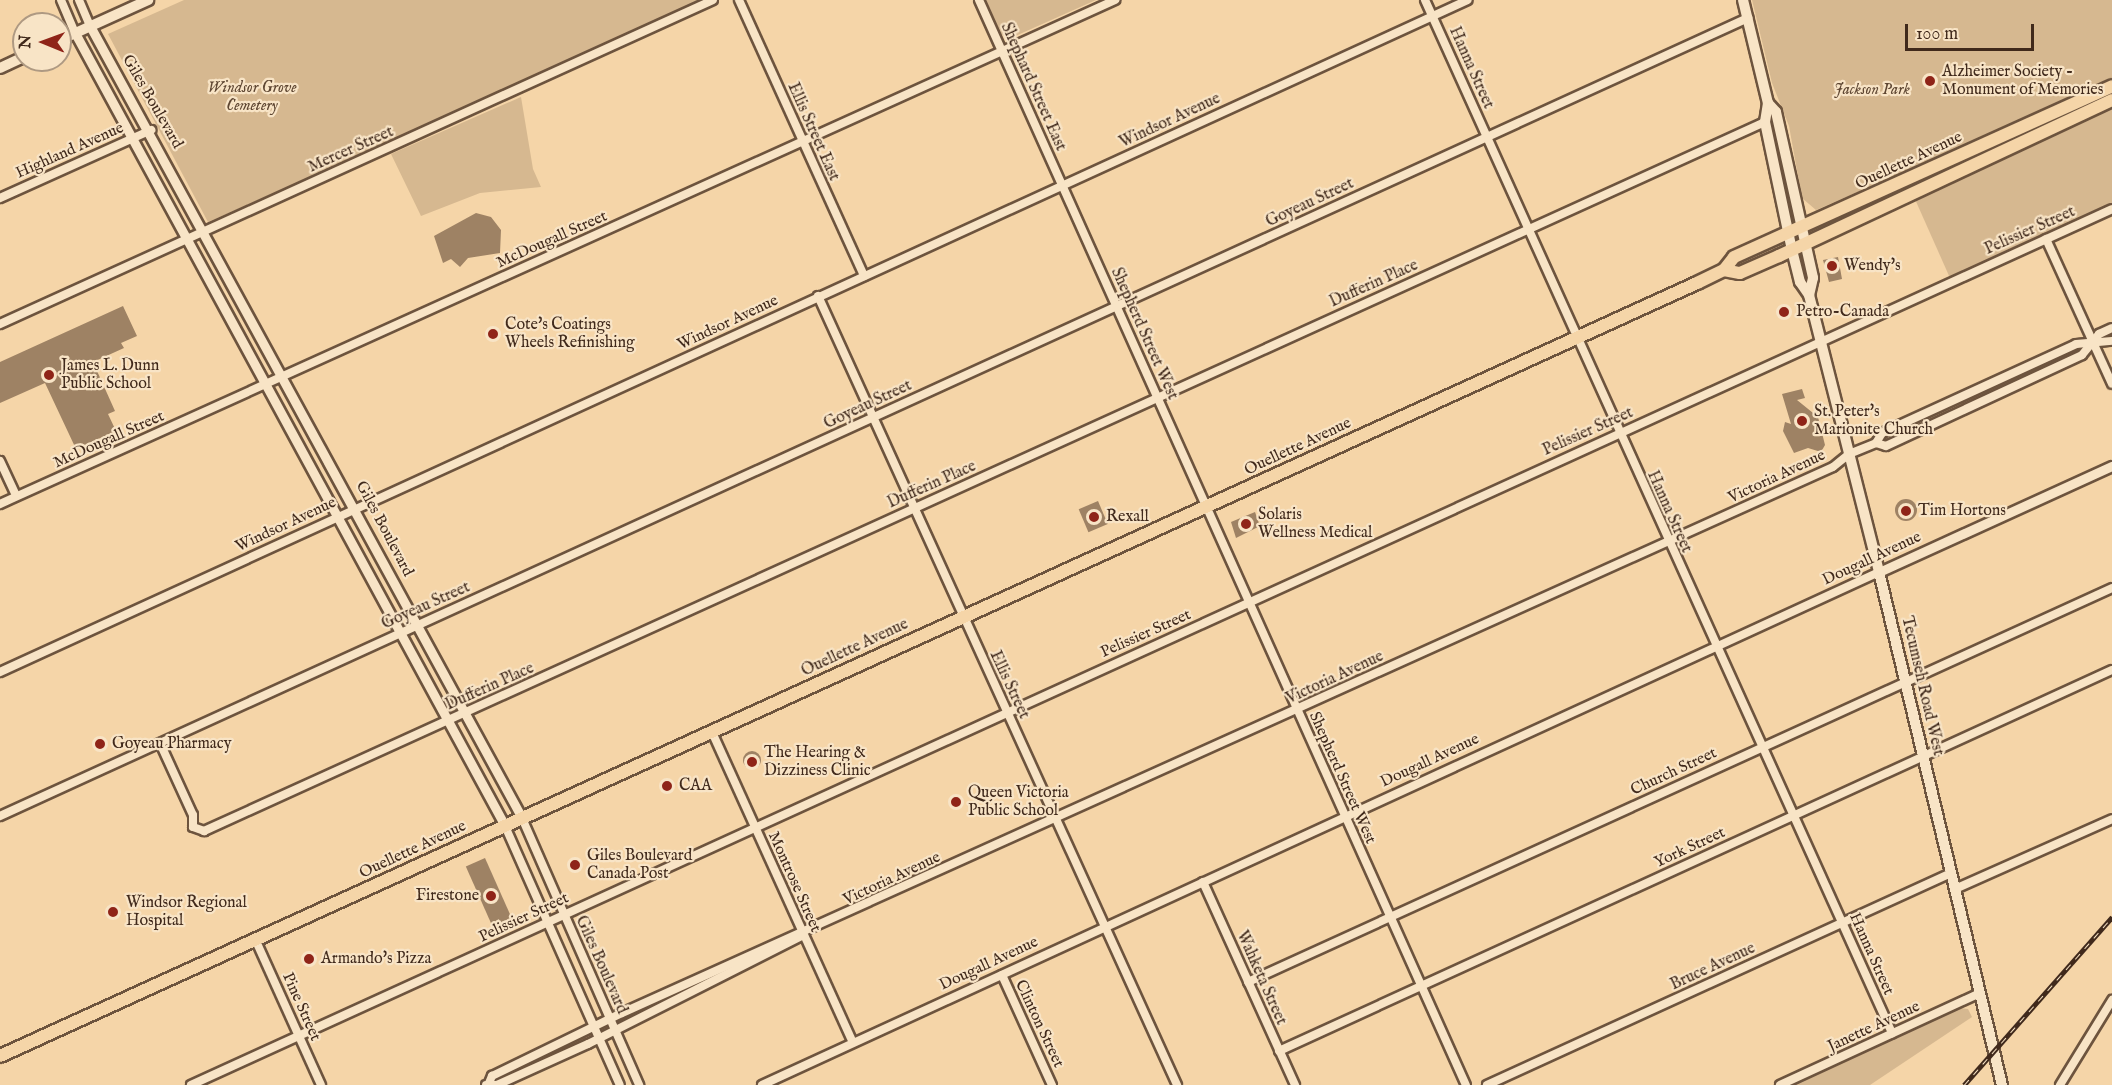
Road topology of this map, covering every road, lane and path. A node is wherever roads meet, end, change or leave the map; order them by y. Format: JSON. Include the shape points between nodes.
{"nodes":[{"id":1,"x":60,"y":0,"type":"edge"},
{"id":2,"x":79,"y":0,"type":"edge"},
{"id":3,"x":148,"y":0,"type":"edge"},
{"id":4,"x":713,"y":0,"type":"edge"},
{"id":5,"x":739,"y":0,"type":"edge"},
{"id":6,"x":979,"y":0,"type":"edge"},
{"id":7,"x":1115,"y":0,"type":"edge"},
{"id":8,"x":1425,"y":0,"type":"edge"},
{"id":9,"x":1468,"y":0,"type":"edge"},
{"id":10,"x":1743,"y":0,"type":"edge"},
{"id":11,"x":1432,"y":16,"type":"junction"},
{"id":12,"x":1748,"y":18,"type":"junction"},
{"id":13,"x":90,"y":27,"type":"junction"},
{"id":14,"x":75,"y":33,"type":"junction"},
{"id":15,"x":72,"y":34,"type":"edge"},
{"id":16,"x":1002,"y":51,"type":"junction"},
{"id":17,"x":2112,"y":86,"type":"edge"},
{"id":18,"x":2112,"y":100,"type":"edge"},
{"id":19,"x":1768,"y":103,"type":"junction"},
{"id":20,"x":1765,"y":122,"type":"junction"},
{"id":21,"x":151,"y":129,"type":"junction"},
{"id":22,"x":1486,"y":137,"type":"junction"},
{"id":23,"x":132,"y":138,"type":"junction"},
{"id":24,"x":803,"y":141,"type":"junction"},
{"id":25,"x":1062,"y":185,"type":"junction"},
{"id":26,"x":0,"y":198,"type":"edge"},
{"id":27,"x":2112,"y":209,"type":"edge"},
{"id":28,"x":1802,"y":228,"type":"junction"},
{"id":29,"x":1528,"y":229,"type":"junction"},
{"id":30,"x":205,"y":231,"type":"junction"},
{"id":31,"x":1789,"y":234,"type":"junction"},
{"id":32,"x":188,"y":239,"type":"junction"},
{"id":33,"x":2046,"y":239,"type":"junction"},
{"id":34,"x":1806,"y":244,"type":"junction"},
{"id":35,"x":1792,"y":250,"type":"junction"},
{"id":36,"x":1724,"y":270,"type":"junction"},
{"id":37,"x":864,"y":276,"type":"junction"},
{"id":38,"x":1809,"y":295,"type":"junction"},
{"id":39,"x":818,"y":296,"type":"junction"},
{"id":40,"x":1116,"y":306,"type":"junction"},
{"id":41,"x":0,"y":324,"type":"edge"},
{"id":42,"x":2112,"y":328,"type":"edge"},
{"id":43,"x":1577,"y":338,"type":"junction"},
{"id":44,"x":1821,"y":341,"type":"junction"},
{"id":45,"x":2112,"y":341,"type":"edge"},
{"id":46,"x":2093,"y":342,"type":"junction"},
{"id":47,"x":284,"y":376,"type":"junction"},
{"id":48,"x":267,"y":383,"type":"junction"},
{"id":49,"x":2112,"y":384,"type":"edge"},
{"id":50,"x":1157,"y":398,"type":"junction"},
{"id":51,"x":873,"y":417,"type":"junction"},
{"id":52,"x":1619,"y":433,"type":"junction"},
{"id":53,"x":1876,"y":443,"type":"junction"},
{"id":54,"x":1849,"y":454,"type":"junction"},
{"id":55,"x":0,"y":461,"type":"edge"},
{"id":56,"x":2112,"y":466,"type":"edge"},
{"id":57,"x":16,"y":496,"type":"junction"},
{"id":58,"x":0,"y":504,"type":"edge"},
{"id":59,"x":355,"y":507,"type":"junction"},
{"id":60,"x":1206,"y":507,"type":"junction"},
{"id":61,"x":914,"y":508,"type":"junction"},
{"id":62,"x":340,"y":516,"type":"junction"},
{"id":63,"x":1667,"y":542,"type":"junction"},
{"id":64,"x":1879,"y":572,"type":"junction"},
{"id":65,"x":2112,"y":588,"type":"edge"},
{"id":66,"x":1249,"y":602,"type":"junction"},
{"id":67,"x":963,"y":618,"type":"junction"},
{"id":68,"x":418,"y":625,"type":"junction"},
{"id":69,"x":403,"y":632,"type":"junction"},
{"id":70,"x":1717,"y":646,"type":"junction"},
{"id":71,"x":2112,"y":670,"type":"edge"},
{"id":72,"x":0,"y":672,"type":"edge"},
{"id":73,"x":1905,"y":680,"type":"junction"},
{"id":74,"x":1296,"y":709,"type":"junction"},
{"id":75,"x":466,"y":712,"type":"junction"},
{"id":76,"x":1007,"y":712,"type":"junction"},
{"id":77,"x":451,"y":719,"type":"junction"},
{"id":78,"x":712,"y":732,"type":"junction"},
{"id":79,"x":160,"y":742,"type":"junction"},
{"id":80,"x":1762,"y":746,"type":"junction"},
{"id":81,"x":1923,"y":757,"type":"junction"},
{"id":82,"x":0,"y":816,"type":"edge"},
{"id":83,"x":1793,"y":816,"type":"junction"},
{"id":84,"x":1345,"y":817,"type":"junction"},
{"id":85,"x":522,"y":818,"type":"junction"},
{"id":86,"x":2112,"y":819,"type":"edge"},
{"id":87,"x":1056,"y":820,"type":"junction"},
{"id":88,"x":505,"y":826,"type":"junction"},
{"id":89,"x":755,"y":827,"type":"junction"},
{"id":90,"x":1951,"y":873,"type":"junction"},
{"id":91,"x":1203,"y":882,"type":"junction"},
{"id":92,"x":1955,"y":889,"type":"junction"},
{"id":93,"x":564,"y":916,"type":"junction"},
{"id":94,"x":1390,"y":918,"type":"junction"},
{"id":95,"x":548,"y":923,"type":"junction"},
{"id":96,"x":1842,"y":923,"type":"junction"},
{"id":97,"x":1105,"y":927,"type":"junction"},
{"id":98,"x":803,"y":935,"type":"junction"},
{"id":99,"x":256,"y":941,"type":"junction"},
{"id":100,"x":1002,"y":975,"type":"junction"},
{"id":101,"x":1248,"y":982,"type":"junction"},
{"id":102,"x":1421,"y":986,"type":"junction"},
{"id":103,"x":1980,"y":993,"type":"junction"},
{"id":104,"x":2112,"y":1000,"type":"edge"},
{"id":105,"x":609,"y":1019,"type":"junction"},
{"id":106,"x":595,"y":1028,"type":"junction"},
{"id":107,"x":613,"y":1029,"type":"junction"},
{"id":108,"x":1892,"y":1034,"type":"junction"},
{"id":109,"x":299,"y":1036,"type":"junction"},
{"id":110,"x":599,"y":1037,"type":"junction"},
{"id":111,"x":853,"y":1043,"type":"junction"},
{"id":112,"x":1279,"y":1051,"type":"junction"},
{"id":113,"x":0,"y":1056,"type":"edge"},
{"id":114,"x":487,"y":1084,"type":"edge"},
{"id":115,"x":191,"y":1085,"type":"edge"},
{"id":116,"x":321,"y":1085,"type":"edge"},
{"id":117,"x":620,"y":1085,"type":"edge"},
{"id":118,"x":639,"y":1085,"type":"edge"},
{"id":119,"x":762,"y":1085,"type":"edge"},
{"id":120,"x":1052,"y":1085,"type":"edge"},
{"id":121,"x":1177,"y":1085,"type":"edge"},
{"id":122,"x":1294,"y":1085,"type":"edge"},
{"id":123,"x":1466,"y":1085,"type":"edge"},
{"id":124,"x":1487,"y":1085,"type":"edge"},
{"id":125,"x":1780,"y":1085,"type":"edge"},
{"id":126,"x":2002,"y":1085,"type":"edge"},
{"id":127,"x":2060,"y":1085,"type":"edge"}],
"edges":[{"from":1,"to":14,"type":"street","name":"Giles Boulevard"},
{"from":2,"to":13,"type":"street","name":"Giles Boulevard"},
{"from":3,"to":13,"type":"main road"},
{"from":4,"to":30,"type":"street","name":"Mercer Street"},
{"from":5,"to":24,"type":"street","name":"Ellis Street East"},
{"from":6,"to":16,"type":"street","name":"Shephard Street East"},
{"from":7,"to":16,"type":"street","name":"McDougall Street"},
{"from":8,"to":11,"type":"street","name":"Hanna Street"},
{"from":9,"to":11,"type":"street","name":"Windsor Avenue"},
{"from":10,"to":12,"type":"main road"},
{"from":11,"to":22,"type":"street","name":"Hanna Street"},
{"from":11,"to":25,"type":"street","name":"Windsor Avenue"},
{"from":12,"to":19,"type":"main road"},
{"from":12,"to":22,"type":"street","name":"Goyeau Street"},
{"from":13,"to":14,"type":"main road"},
{"from":13,"to":21,"type":"street","name":"Giles Boulevard"},
{"from":14,"to":15,"type":"main road"},
{"from":14,"to":23,"type":"street","name":"Giles Boulevard"},
{"from":16,"to":24,"type":"street","name":"McDougall Street"},
{"from":16,"to":25,"type":"street","name":"Shephard Street East"},
{"from":17,"to":28,"type":"main road","name":"Ouellette Avenue"},
{"from":18,"to":34,"type":"main road","name":"Ouellette Avenue"},
{"from":19,"to":20,"type":"main road"},
{"from":19,"to":28,"type":"main road","name":"Tecumseh Road West","via":[[1776,112]]},
{"from":20,"to":29,"type":"street","name":"Dufferin Place"},
{"from":20,"to":31,"type":"main road","name":"Tecumseh Road West"},
{"from":21,"to":23,"type":"street","name":"Highland Avenue"},
{"from":21,"to":30,"type":"street","name":"Giles Boulevard"},
{"from":22,"to":29,"type":"street","name":"Hanna Street"},
{"from":22,"to":40,"type":"street","name":"Goyeau Street"},
{"from":23,"to":26,"type":"street","name":"Highland Avenue"},
{"from":23,"to":32,"type":"street","name":"Giles Boulevard"},
{"from":24,"to":37,"type":"street","name":"Ellis Street East"},
{"from":24,"to":47,"type":"street","name":"McDougall Street"},
{"from":25,"to":37,"type":"street","name":"Windsor Avenue"},
{"from":25,"to":40,"type":"street","name":"Shepherd Street West"},
{"from":27,"to":33,"type":"street","name":"Pelissier Street"},
{"from":28,"to":31,"type":"main road","name":"Ouellette Avenue"},
{"from":28,"to":34,"type":"main road","name":"Tecumseh Road West"},
{"from":29,"to":43,"type":"street","name":"Hanna Street"},
{"from":29,"to":50,"type":"street","name":"Dufferin Place"},
{"from":30,"to":32,"type":"street","name":"Mercer Street"},
{"from":30,"to":47,"type":"street","name":"Giles Boulevard"},
{"from":31,"to":35,"type":"main road","name":"Tecumseh Road West"},
{"from":31,"to":36,"type":"main road","name":"Ouellette Avenue","via":[[1734,257]]},
{"from":32,"to":41,"type":"street","name":"Mercer Street"},
{"from":32,"to":48,"type":"street","name":"Giles Boulevard"},
{"from":33,"to":44,"type":"street","name":"Pelissier Street"},
{"from":33,"to":46,"type":"street"},
{"from":34,"to":35,"type":"main road","name":"Ouellette Avenue"},
{"from":34,"to":38,"type":"main road","name":"Tecumseh Road West","via":[[1813,278]]},
{"from":35,"to":36,"type":"main road","name":"Ouellette Avenue","via":[[1740,273]]},
{"from":35,"to":38,"type":"main road","name":"Tecumseh Road West","via":[[1800,282]]},
{"from":36,"to":43,"type":"main road","name":"Ouellette Avenue"},
{"from":37,"to":39,"type":"street","name":"Windsor Avenue"},
{"from":38,"to":44,"type":"main road","name":"Tecumseh Road West"},
{"from":39,"to":51,"type":"street","name":"Ellis Street"},
{"from":39,"to":59,"type":"street","name":"Windsor Avenue"},
{"from":40,"to":50,"type":"street","name":"Shepherd Street West"},
{"from":40,"to":51,"type":"street","name":"Goyeau Street"},
{"from":42,"to":46,"type":"street","name":"Victoria Avenue"},
{"from":43,"to":52,"type":"street","name":"Hanna Street"},
{"from":43,"to":60,"type":"main road","name":"Ouellette Avenue"},
{"from":44,"to":52,"type":"street","name":"Pelissier Street"},
{"from":44,"to":54,"type":"main road","name":"Tecumseh Road West"},
{"from":45,"to":46,"type":"street","name":"Victoria Avenue"},
{"from":46,"to":49,"type":"street"},
{"from":46,"to":53,"type":"street","name":"Victoria Avenue","via":[[2076,344],[1882,433]]},
{"from":46,"to":53,"type":"street","name":"Victoria Avenue","via":[[2082,355],[1886,446]]},
{"from":47,"to":48,"type":"street","name":"McDougall Street"},
{"from":47,"to":59,"type":"street","name":"Giles Boulevard"},
{"from":48,"to":57,"type":"street","name":"McDougall Street"},
{"from":48,"to":62,"type":"street","name":"Giles Boulevard"},
{"from":50,"to":60,"type":"street","name":"Shepherd Street West"},
{"from":50,"to":61,"type":"street","name":"Dufferin Place"},
{"from":51,"to":61,"type":"street","name":"Ellis Street"},
{"from":51,"to":68,"type":"street","name":"Goyeau Street"},
{"from":52,"to":63,"type":"street","name":"Hanna Street"},
{"from":52,"to":66,"type":"street","name":"Pelissier Street"},
{"from":53,"to":54,"type":"street","name":"Victoria Avenue"},
{"from":54,"to":63,"type":"street","name":"Victoria Avenue","via":[[1833,467]]},
{"from":54,"to":64,"type":"main road","name":"Tecumseh Road West"},
{"from":55,"to":57,"type":"street"},
{"from":56,"to":64,"type":"street","name":"Dougall Avenue"},
{"from":57,"to":58,"type":"street","name":"McDougall Street"},
{"from":59,"to":62,"type":"street","name":"Windsor Avenue"},
{"from":59,"to":68,"type":"street","name":"Giles Boulevard"},
{"from":60,"to":66,"type":"street","name":"Shepherd Street West"},
{"from":60,"to":67,"type":"main road","name":"Ouellette Avenue"},
{"from":61,"to":67,"type":"street","name":"Ellis Street"},
{"from":61,"to":75,"type":"street","name":"Dufferin Place"},
{"from":62,"to":69,"type":"street","name":"Giles Boulevard"},
{"from":62,"to":72,"type":"street","name":"Windsor Avenue"},
{"from":63,"to":70,"type":"street","name":"Hanna Street"},
{"from":63,"to":74,"type":"street","name":"Victoria Avenue"},
{"from":64,"to":70,"type":"street","name":"Dougall Avenue"},
{"from":64,"to":73,"type":"main road","name":"Tecumseh Road West"},
{"from":65,"to":73,"type":"street","name":"Church Street"},
{"from":66,"to":74,"type":"street","name":"Shepherd Street West"},
{"from":66,"to":76,"type":"street","name":"Pelissier Street"},
{"from":67,"to":76,"type":"street","name":"Ellis Street"},
{"from":67,"to":78,"type":"main road","name":"Ouellette Avenue"},
{"from":68,"to":69,"type":"street","name":"Goyeau Street"},
{"from":68,"to":75,"type":"street","name":"Giles Boulevard"},
{"from":69,"to":77,"type":"street","name":"Giles Boulevard"},
{"from":69,"to":79,"type":"street","name":"Goyeau Street"},
{"from":70,"to":80,"type":"street","name":"Hanna Street"},
{"from":70,"to":84,"type":"street","name":"Dougall Avenue"},
{"from":71,"to":81,"type":"street","name":"York Street"},
{"from":73,"to":80,"type":"street","name":"Church Street"},
{"from":73,"to":81,"type":"main road","name":"Tecumseh Road West"},
{"from":74,"to":84,"type":"street","name":"Shepherd Street West"},
{"from":74,"to":87,"type":"street","name":"Victoria Avenue"},
{"from":75,"to":77,"type":"street","name":"Dufferin Place"},
{"from":75,"to":85,"type":"street","name":"Giles Boulevard"},
{"from":76,"to":87,"type":"street","name":"Ellis Street"},
{"from":76,"to":89,"type":"street","name":"Pelissier Street"},
{"from":77,"to":79,"type":"street","name":"Dufferin Place","via":[[204,831],[193,827],[193,815]]},
{"from":77,"to":88,"type":"street","name":"Giles Boulevard"},
{"from":78,"to":85,"type":"main road","name":"Ouellette Avenue"},
{"from":78,"to":89,"type":"street","name":"Montrose Street"},
{"from":79,"to":82,"type":"street","name":"Goyeau Street"},
{"from":80,"to":83,"type":"street","name":"Hanna Street"},
{"from":80,"to":94,"type":"street","name":"Church Street"},
{"from":81,"to":83,"type":"street","name":"York Street"},
{"from":81,"to":90,"type":"main road","name":"Tecumseh Road West"},
{"from":83,"to":96,"type":"street","name":"Hanna Street"},
{"from":83,"to":102,"type":"street","name":"York Street"},
{"from":84,"to":91,"type":"street","name":"Dougall Avenue"},
{"from":84,"to":94,"type":"street","name":"Shepherd Street West"},
{"from":85,"to":88,"type":"main road","name":"Ouellette Avenue"},
{"from":85,"to":93,"type":"street","name":"Giles Boulevard"},
{"from":86,"to":92,"type":"street"},
{"from":87,"to":97,"type":"street","name":"Ellis Street"},
{"from":87,"to":98,"type":"street","name":"Victoria Avenue"},
{"from":88,"to":95,"type":"street","name":"Giles Boulevard"},
{"from":88,"to":99,"type":"main road","name":"Ouellette Avenue"},
{"from":89,"to":93,"type":"street","name":"Pelissier Street"},
{"from":89,"to":98,"type":"street","name":"Montrose Street"},
{"from":90,"to":92,"type":"main road","name":"Tecumseh Road West"},
{"from":90,"to":96,"type":"street","name":"Bruce Avenue"},
{"from":91,"to":97,"type":"street","name":"Dougall Avenue"},
{"from":91,"to":101,"type":"street","name":"Wahketa Street"},
{"from":92,"to":103,"type":"main road","name":"Tecumseh Road West"},
{"from":93,"to":95,"type":"street","name":"Pelissier Street"},
{"from":93,"to":105,"type":"street","name":"Giles Boulevard"},
{"from":94,"to":101,"type":"street","name":"Church Street"},
{"from":94,"to":102,"type":"street","name":"Shepherd Street West"},
{"from":95,"to":106,"type":"street","name":"Giles Boulevard"},
{"from":95,"to":109,"type":"street","name":"Pelissier Street"},
{"from":96,"to":108,"type":"street","name":"Hanna Street"},
{"from":96,"to":124,"type":"street","name":"Bruce Avenue"},
{"from":97,"to":100,"type":"street","name":"Dougall Avenue"},
{"from":97,"to":121,"type":"street","name":"Ellis Street"},
{"from":98,"to":105,"type":"street","name":"Victoria Avenue"},
{"from":98,"to":107,"type":"street","name":"Victoria Avenue","via":[[788,947]]},
{"from":98,"to":111,"type":"street","name":"Montrose Street"},
{"from":99,"to":109,"type":"street","name":"Pine Street"},
{"from":99,"to":113,"type":"main road","name":"Ouellette Avenue"},
{"from":100,"to":111,"type":"street","name":"Dougall Avenue"},
{"from":100,"to":120,"type":"street","name":"Clinton Street"},
{"from":101,"to":112,"type":"street","name":"Wahketa Street"},
{"from":102,"to":112,"type":"street","name":"York Street"},
{"from":102,"to":123,"type":"street","name":"Shepherd Street West"},
{"from":103,"to":108,"type":"street","name":"Janette Avenue"},
{"from":103,"to":126,"type":"main road","name":"Tecumseh Road West"},
{"from":104,"to":127,"type":"street"},
{"from":105,"to":106,"type":"street","name":"Victoria Avenue"},
{"from":105,"to":107,"type":"street","name":"Giles Boulevard"},
{"from":106,"to":110,"type":"street","name":"Giles Boulevard"},
{"from":106,"to":114,"type":"street","name":"Victoria Avenue","via":[[492,1076]]},
{"from":107,"to":110,"type":"street","name":"Victoria Avenue"},
{"from":107,"to":118,"type":"street","name":"Giles Boulevard"},
{"from":108,"to":125,"type":"street","name":"Janette Avenue"},
{"from":109,"to":115,"type":"street","name":"Pelissier Street"},
{"from":109,"to":116,"type":"street","name":"Pine Street"},
{"from":110,"to":114,"type":"street","name":"Victoria Avenue","via":[[497,1085]]},
{"from":110,"to":117,"type":"street","name":"Giles Boulevard"},
{"from":111,"to":119,"type":"street","name":"Dougall Avenue"},
{"from":112,"to":122,"type":"street","name":"Wahketa Street"}]}
